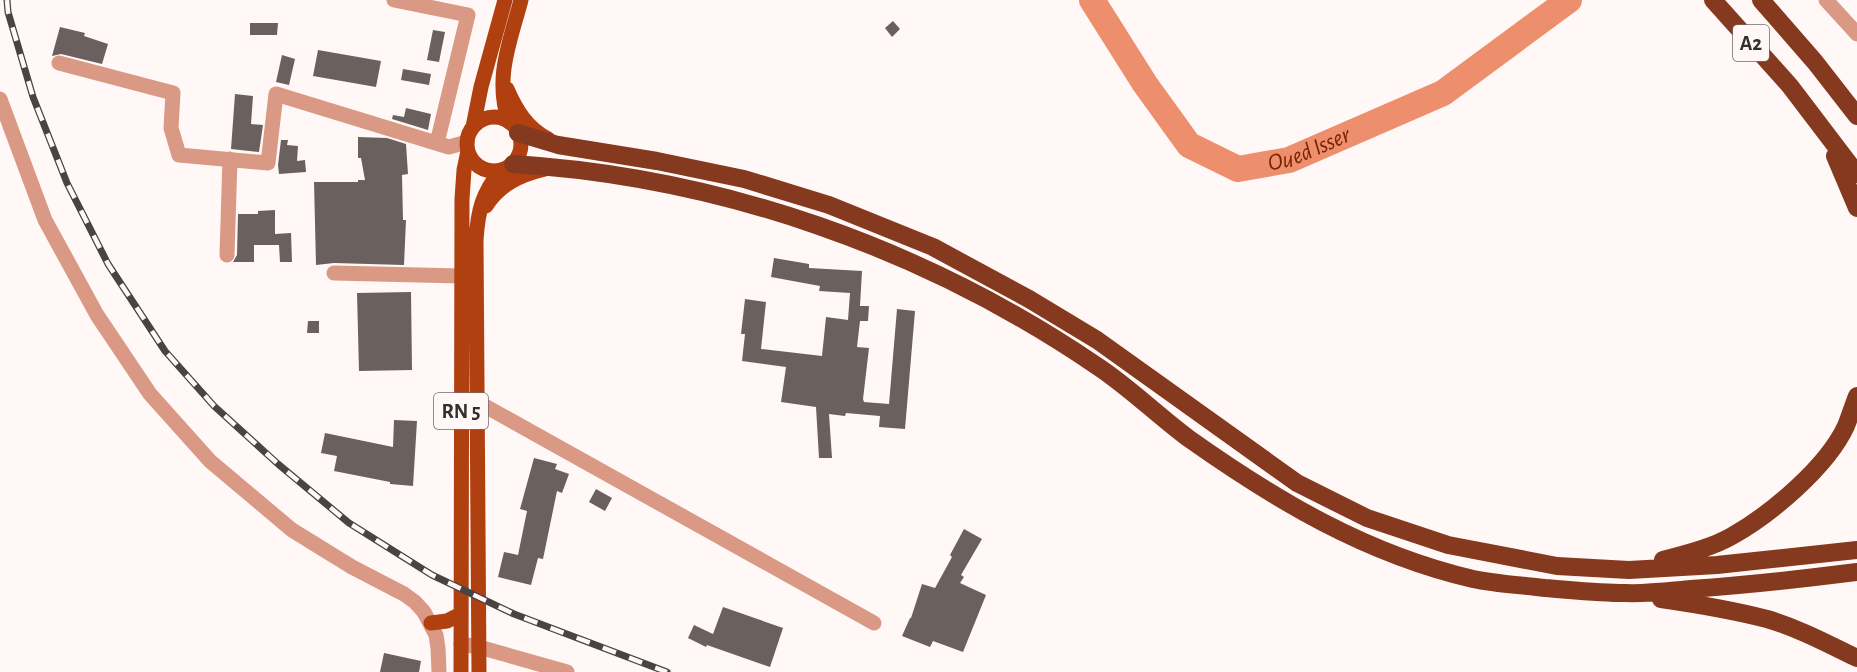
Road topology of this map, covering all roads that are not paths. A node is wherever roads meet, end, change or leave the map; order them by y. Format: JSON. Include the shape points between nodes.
{"nodes":[{"id":1,"x":394,"y":0,"type":"edge"},
{"id":2,"x":505,"y":0,"type":"edge"},
{"id":3,"x":521,"y":0,"type":"edge"},
{"id":4,"x":1713,"y":0,"type":"edge"},
{"id":5,"x":1761,"y":0,"type":"edge"},
{"id":6,"x":1826,"y":0,"type":"edge"},
{"id":7,"x":1857,"y":34,"type":"edge"},
{"id":8,"x":59,"y":63,"type":"dead end"},
{"id":9,"x":504,"y":65,"type":"junction"},
{"id":10,"x":0,"y":99,"type":"edge"},
{"id":11,"x":1857,"y":116,"type":"edge"},
{"id":12,"x":473,"y":127,"type":"junction"},
{"id":13,"x":514,"y":127,"type":"junction"},
{"id":14,"x":1822,"y":127,"type":"junction"},
{"id":15,"x":437,"y":143,"type":"junction"},
{"id":16,"x":558,"y":145,"type":"junction"},
{"id":17,"x":468,"y":147,"type":"junction"},
{"id":18,"x":230,"y":159,"type":"junction"},
{"id":19,"x":507,"y":167,"type":"junction"},
{"id":20,"x":553,"y":167,"type":"junction"},
{"id":21,"x":1857,"y":174,"type":"edge"},
{"id":22,"x":1857,"y":208,"type":"edge"},
{"id":23,"x":477,"y":222,"type":"junction"},
{"id":24,"x":227,"y":255,"type":"dead end"},
{"id":25,"x":334,"y":273,"type":"dead end"},
{"id":26,"x":461,"y":276,"type":"junction"},
{"id":27,"x":1857,"y":396,"type":"edge"},
{"id":28,"x":476,"y":401,"type":"junction"},
{"id":29,"x":1857,"y":550,"type":"edge"},
{"id":30,"x":1629,"y":570,"type":"junction"},
{"id":31,"x":1857,"y":572,"type":"edge"},
{"id":32,"x":1630,"y":593,"type":"junction"},
{"id":33,"x":461,"y":614,"type":"junction"},
{"id":34,"x":431,"y":623,"type":"junction"},
{"id":35,"x":874,"y":623,"type":"dead end"},
{"id":36,"x":461,"y":644,"type":"junction"},
{"id":37,"x":479,"y":647,"type":"junction"},
{"id":38,"x":1857,"y":658,"type":"edge"},
{"id":39,"x":439,"y":672,"type":"edge"},
{"id":40,"x":461,"y":672,"type":"edge"},
{"id":41,"x":479,"y":672,"type":"edge"},
{"id":42,"x":567,"y":672,"type":"edge"}],
"edges":[{"from":1,"to":15,"type":"street","via":[[468,15]]},
{"from":2,"to":12,"type":"main road"},
{"from":3,"to":9,"type":"main road"},
{"from":4,"to":14,"type":"highway","number":"A2"},
{"from":5,"to":11,"type":"highway","number":"A2"},
{"from":6,"to":7,"type":"street"},
{"from":8,"to":18,"type":"street","via":[[173,93],[171,128],[179,155]]},
{"from":9,"to":13,"type":"main road","via":[[502,93]]},
{"from":9,"to":16,"type":"main road","via":[[515,107],[541,136]]},
{"from":10,"to":34,"type":"street","via":[[45,220],[97,315],[150,394],[210,461],[273,515],[316,546],[404,594]]},
{"from":12,"to":13,"type":"main road","via":[[494,117]]},
{"from":12,"to":17,"type":"main road"},
{"from":13,"to":16,"type":"highway"},
{"from":13,"to":19,"type":"main road","via":[[520,139],[520,152]]},
{"from":14,"to":21,"type":"highway","number":"A2"},
{"from":14,"to":22,"type":"highway"},
{"from":15,"to":17,"type":"street"},
{"from":15,"to":18,"type":"street","via":[[276,94],[268,163]]},
{"from":16,"to":30,"type":"highway","via":[[744,179],[829,205],[933,247],[1097,339],[1297,483],[1367,518],[1448,545],[1557,566]]},
{"from":17,"to":19,"type":"main road","via":[[477,165],[492,171]]},
{"from":17,"to":26,"type":"main road","number":"RN 5"},
{"from":18,"to":24,"type":"street"},
{"from":19,"to":20,"type":"highway"},
{"from":19,"to":23,"type":"main road","number":"RN 5","via":[[483,196]]},
{"from":20,"to":23,"type":"main road","via":[[502,187]]},
{"from":20,"to":32,"type":"highway","via":[[686,188],[793,216],[904,258],[962,286],[1071,349],[1185,436],[1273,496],[1348,536],[1476,579]]},
{"from":23,"to":28,"type":"main road","number":"RN 5"},
{"from":25,"to":26,"type":"street"},
{"from":26,"to":33,"type":"main road","number":"RN 5"},
{"from":27,"to":30,"type":"highway","via":[[1845,428],[1821,463],[1774,508],[1731,537]]},
{"from":28,"to":35,"type":"street"},
{"from":28,"to":37,"type":"main road","number":"RN 5"},
{"from":29,"to":30,"type":"highway"},
{"from":31,"to":32,"type":"highway"},
{"from":32,"to":38,"type":"highway","via":[[1769,620]]},
{"from":33,"to":34,"type":"main road"},
{"from":33,"to":36,"type":"main road","number":"RN 5"},
{"from":34,"to":39,"type":"street"},
{"from":36,"to":37,"type":"street"},
{"from":36,"to":40,"type":"main road","number":"RN 5"},
{"from":37,"to":41,"type":"main road","number":"RN 5"},
{"from":37,"to":42,"type":"street"}]}
